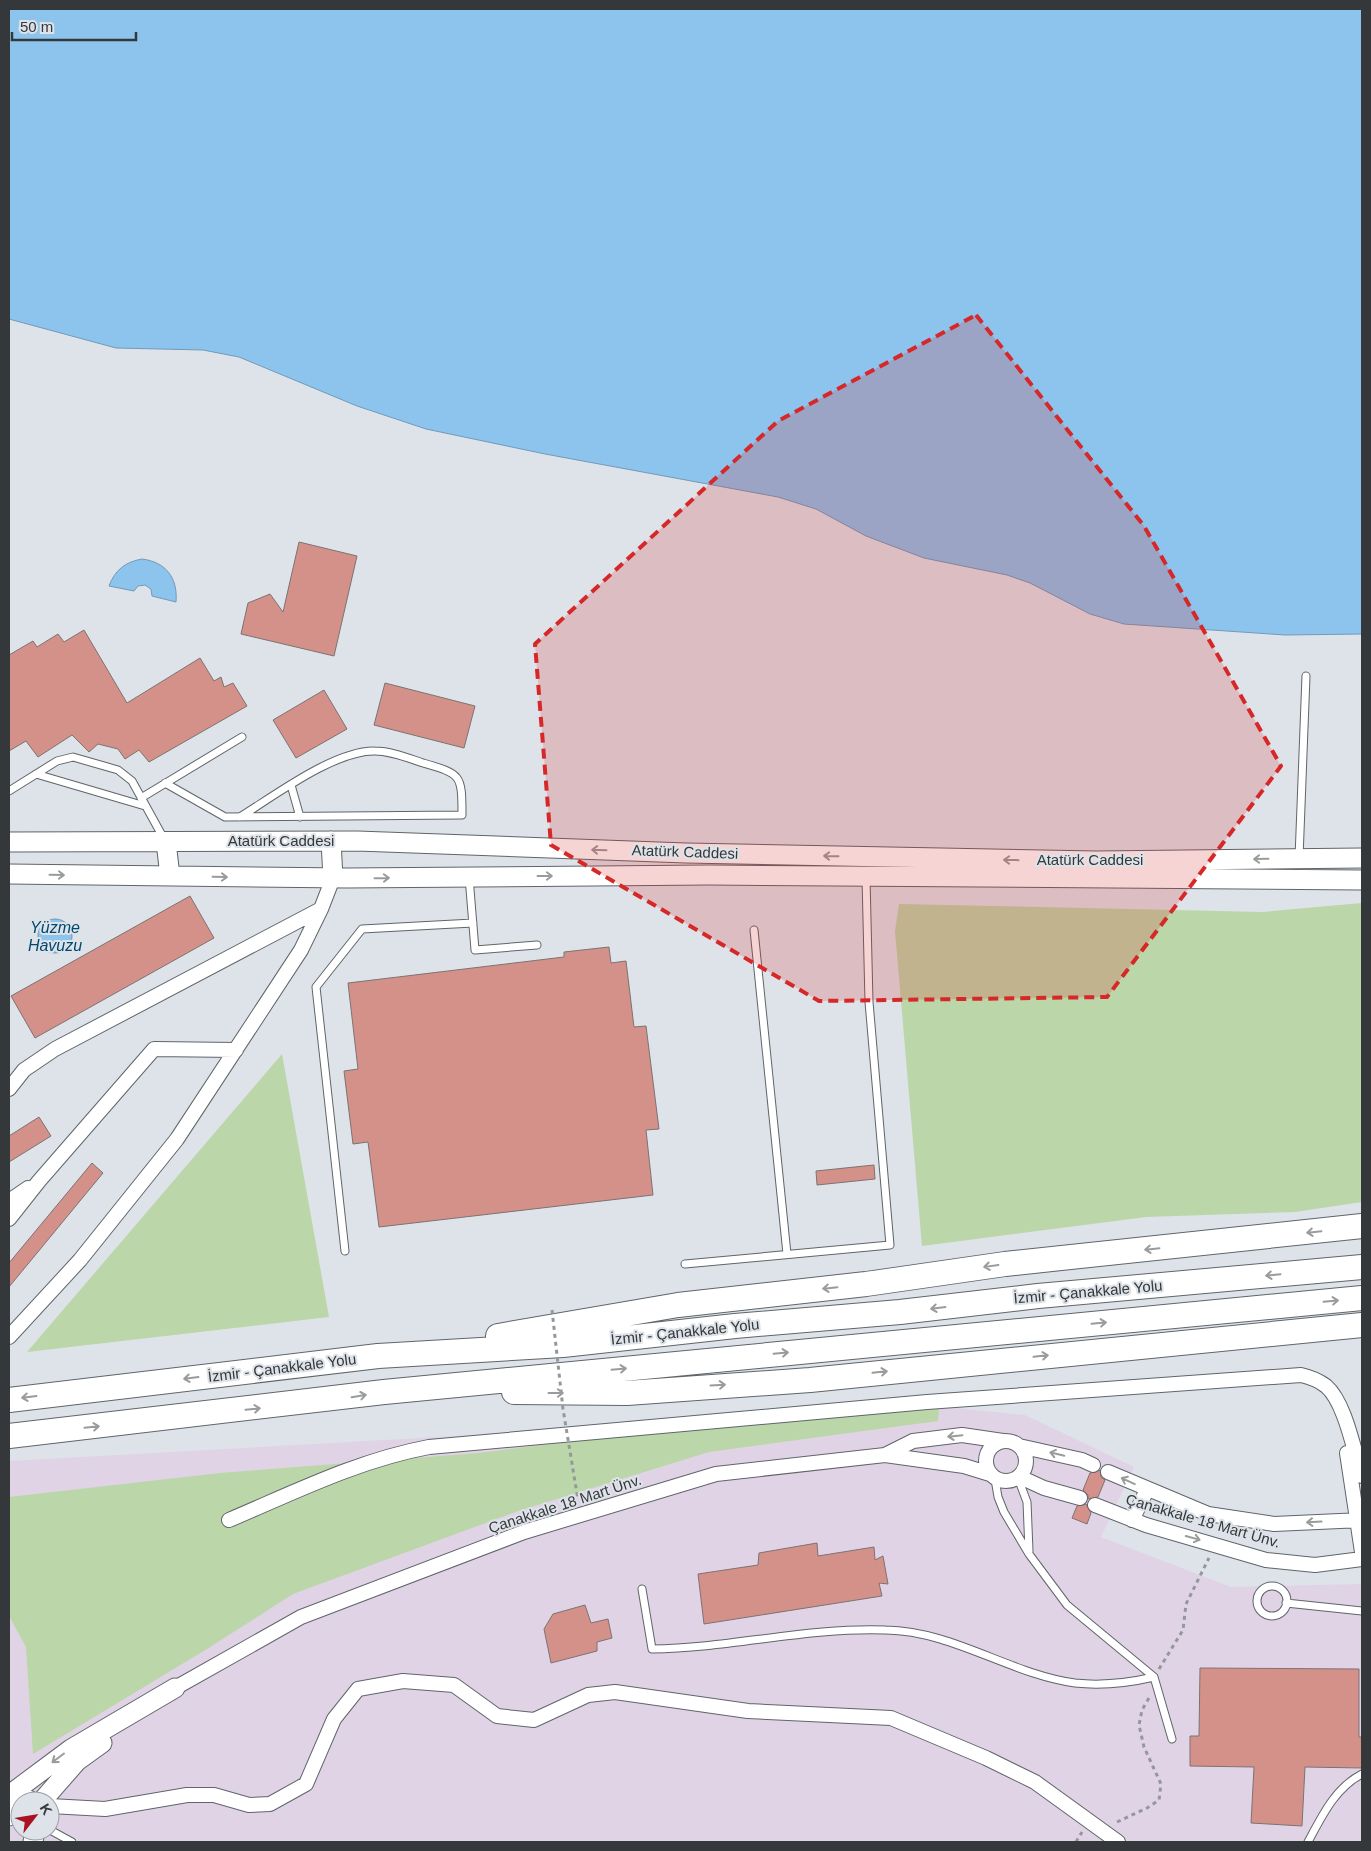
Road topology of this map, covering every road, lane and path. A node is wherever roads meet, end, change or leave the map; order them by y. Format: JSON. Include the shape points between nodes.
{"nodes":[{"id":1,"x":1306,"y":676,"type":"dead end"},
{"id":2,"x":242,"y":737,"type":"dead end"},
{"id":3,"x":36,"y":774,"type":"junction"},
{"id":4,"x":165,"y":783,"type":"junction"},
{"id":5,"x":291,"y":785,"type":"junction"},
{"id":6,"x":9,"y":792,"type":"edge"},
{"id":7,"x":141,"y":798,"type":"junction"},
{"id":8,"x":145,"y":806,"type":"junction"},
{"id":9,"x":300,"y":816,"type":"junction"},
{"id":10,"x":240,"y":817,"type":"junction"},
{"id":11,"x":330,"y":841,"type":"junction"},
{"id":12,"x":9,"y":842,"type":"edge"},
{"id":13,"x":166,"y":842,"type":"junction"},
{"id":14,"x":866,"y":857,"type":"junction"},
{"id":15,"x":1299,"y":858,"type":"junction"},
{"id":16,"x":1362,"y":858,"type":"edge"},
{"id":17,"x":9,"y":874,"type":"edge"},
{"id":18,"x":170,"y":876,"type":"junction"},
{"id":19,"x":469,"y":877,"type":"junction"},
{"id":20,"x":866,"y":877,"type":"junction"},
{"id":21,"x":333,"y":878,"type":"junction"},
{"id":22,"x":1362,"y":880,"type":"edge"},
{"id":23,"x":321,"y":909,"type":"junction"},
{"id":24,"x":473,"y":923,"type":"junction"},
{"id":25,"x":754,"y":930,"type":"dead end"},
{"id":26,"x":537,"y":944,"type":"dead end"},
{"id":27,"x":236,"y":1050,"type":"junction"},
{"id":28,"x":9,"y":1089,"type":"edge"},
{"id":29,"x":39,"y":1181,"type":"junction"},
{"id":30,"x":9,"y":1201,"type":"edge"},
{"id":31,"x":9,"y":1219,"type":"edge"},
{"id":32,"x":1362,"y":1226,"type":"edge"},
{"id":33,"x":345,"y":1251,"type":"dead end"},
{"id":34,"x":787,"y":1254,"type":"junction"},
{"id":35,"x":685,"y":1264,"type":"dead end"},
{"id":36,"x":1362,"y":1266,"type":"edge"},
{"id":37,"x":1362,"y":1298,"type":"edge"},
{"id":38,"x":552,"y":1310,"type":"dead end"},
{"id":39,"x":1362,"y":1325,"type":"edge"},
{"id":40,"x":9,"y":1337,"type":"edge"},
{"id":41,"x":378,"y":1356,"type":"junction"},
{"id":42,"x":384,"y":1392,"type":"junction"},
{"id":43,"x":9,"y":1400,"type":"edge"},
{"id":44,"x":1340,"y":1408,"type":"junction"},
{"id":45,"x":9,"y":1436,"type":"edge"},
{"id":46,"x":1003,"y":1441,"type":"junction"},
{"id":47,"x":1019,"y":1446,"type":"junction"},
{"id":48,"x":885,"y":1455,"type":"junction"},
{"id":49,"x":1093,"y":1465,"type":"dead end"},
{"id":50,"x":1108,"y":1472,"type":"dead end"},
{"id":51,"x":993,"y":1476,"type":"junction"},
{"id":52,"x":1362,"y":1476,"type":"edge"},
{"id":53,"x":1019,"y":1477,"type":"junction"},
{"id":54,"x":1147,"y":1490,"type":"junction"},
{"id":55,"x":1080,"y":1498,"type":"dead end"},
{"id":56,"x":578,"y":1500,"type":"dead end"},
{"id":57,"x":1095,"y":1504,"type":"dead end"},
{"id":58,"x":230,"y":1520,"type":"dead end"},
{"id":59,"x":1132,"y":1520,"type":"junction"},
{"id":60,"x":1361,"y":1520,"type":"edge"},
{"id":61,"x":1216,"y":1544,"type":"junction"},
{"id":62,"x":1362,"y":1552,"type":"edge"},
{"id":63,"x":1029,"y":1554,"type":"junction"},
{"id":64,"x":1362,"y":1559,"type":"edge"},
{"id":65,"x":642,"y":1588,"type":"dead end"},
{"id":66,"x":1286,"y":1604,"type":"junction"},
{"id":67,"x":1362,"y":1610,"type":"edge"},
{"id":68,"x":1154,"y":1677,"type":"junction"},
{"id":69,"x":175,"y":1688,"type":"junction"},
{"id":70,"x":1172,"y":1739,"type":"dead end"},
{"id":71,"x":1362,"y":1774,"type":"edge"},
{"id":72,"x":13,"y":1790,"type":"edge"},
{"id":73,"x":50,"y":1791,"type":"edge"},
{"id":74,"x":60,"y":1807,"type":"edge"},
{"id":75,"x":9,"y":1816,"type":"edge"},
{"id":76,"x":1088,"y":1822,"type":"junction"},
{"id":77,"x":60,"y":1835,"type":"edge"},
{"id":78,"x":72,"y":1842,"type":"edge"},
{"id":79,"x":1076,"y":1842,"type":"edge"},
{"id":80,"x":1118,"y":1842,"type":"edge"},
{"id":81,"x":1308,"y":1842,"type":"edge"}],
"edges":[{"from":1,"to":15,"type":"lane"},
{"from":2,"to":4,"type":"lane"},
{"from":3,"to":6,"type":"lane"},
{"from":3,"to":7,"type":"lane","via":[[57,761],[73,757],[118,770],[132,781]]},
{"from":3,"to":8,"type":"lane"},
{"from":4,"to":7,"type":"lane"},
{"from":4,"to":10,"type":"lane","via":[[225,817]]},
{"from":5,"to":9,"type":"lane"},
{"from":5,"to":9,"type":"lane","via":[[344,757],[374,750],[451,771],[462,788],[462,815]]},
{"from":5,"to":10,"type":"lane"},
{"from":7,"to":8,"type":"lane"},
{"from":8,"to":13,"type":"lane"},
{"from":9,"to":10,"type":"lane"},
{"from":11,"to":13,"type":"main road","name":"Atatürk Caddesi"},
{"from":14,"to":11,"type":"main road","name":"Atatürk Caddesi","one_way":true},
{"from":11,"to":21,"type":"main road"},
{"from":12,"to":13,"type":"main road","name":"Atatürk Caddesi"},
{"from":13,"to":18,"type":"main road"},
{"from":15,"to":14,"type":"main road","name":"Atatürk Caddesi","one_way":true,"via":[[1096,861]]},
{"from":14,"to":20,"type":"main road"},
{"from":15,"to":16,"type":"main road","name":"Atatürk Caddesi"},
{"from":17,"to":18,"type":"main road","name":"Atatürk Caddesi","one_way":true},
{"from":18,"to":21,"type":"main road","name":"Atatürk Caddesi","one_way":true},
{"from":19,"to":20,"type":"main road","name":"Atatürk Caddesi","one_way":true},
{"from":21,"to":19,"type":"main road","name":"Atatürk Caddesi","one_way":true},
{"from":19,"to":24,"type":"lane"},
{"from":20,"to":22,"type":"main road","name":"Atatürk Caddesi"},
{"from":20,"to":34,"type":"lane","via":[[869,1002],[890,1245]]},
{"from":21,"to":23,"type":"street"},
{"from":23,"to":27,"type":"street","via":[[301,950]]},
{"from":23,"to":28,"type":"street","via":[[56,1049],[24,1070]]},
{"from":24,"to":26,"type":"lane","via":[[475,950]]},
{"from":24,"to":33,"type":"lane","via":[[362,929],[316,987]]},
{"from":25,"to":34,"type":"lane"},
{"from":27,"to":29,"type":"street","via":[[154,1048]]},
{"from":27,"to":40,"type":"street","via":[[171,1147],[80,1260]]},
{"from":29,"to":30,"type":"street"},
{"from":29,"to":31,"type":"street"},
{"from":32,"to":41,"type":"highway","one_way":true,"via":[[1006,1264],[678,1305]]},
{"from":34,"to":35,"type":"lane"},
{"from":36,"to":41,"type":"highway","name":"İzmir - Çanakkale Yolu","one_way":true,"via":[[563,1345]]},
{"from":42,"to":37,"type":"highway","name":"İzmir - Çanakkale Yolu","one_way":true},
{"from":38,"to":56,"type":"path","bridge":true,"via":[[563,1409]]},
{"from":42,"to":39,"type":"highway","one_way":true,"via":[[627,1393],[810,1380]]},
{"from":41,"to":43,"type":"highway","name":"İzmir - Çanakkale Yolu","one_way":true},
{"from":45,"to":42,"type":"highway","one_way":true},
{"from":44,"to":52,"type":"street"},
{"from":44,"to":58,"type":"street","via":[[1327,1387],[1301,1375],[927,1402],[429,1447],[396,1453],[334,1475]]},
{"from":44,"to":60,"type":"street"},
{"from":46,"to":47,"type":"street"},
{"from":46,"to":48,"type":"street","one_way":true,"via":[[962,1435],[913,1441]]},
{"from":46,"to":51,"type":"street","via":[[988,1454],[986,1461]]},
{"from":49,"to":47,"type":"street","one_way":true},
{"from":47,"to":53,"type":"street","via":[[1024,1451],[1027,1465]]},
{"from":48,"to":51,"type":"street","name":"Çanakkale 18 Mart Ünv.","via":[[964,1466]]},
{"from":48,"to":69,"type":"street","name":"Çanakkale 18 Mart Ünv.","via":[[716,1474],[524,1532],[302,1617]]},
{"from":54,"to":50,"type":"street","name":"Çanakkale 18 Mart Ünv.","one_way":true},
{"from":51,"to":53,"type":"street","via":[[1007,1482]]},
{"from":51,"to":63,"type":"lane","via":[[1004,1512]]},
{"from":53,"to":55,"type":"street"},
{"from":53,"to":63,"type":"lane","via":[[1027,1502]]},
{"from":54,"to":59,"type":"street"},
{"from":60,"to":54,"type":"street","name":"Çanakkale 18 Mart Ünv.","one_way":true,"via":[[1274,1524],[1208,1514]]},
{"from":57,"to":59,"type":"street","name":"Çanakkale 18 Mart Ünv."},
{"from":59,"to":61,"type":"street","name":"Çanakkale 18 Mart Ünv.","one_way":true},
{"from":60,"to":62,"type":"street"},
{"from":61,"to":64,"type":"street","name":"Çanakkale 18 Mart Ünv.","via":[[1266,1560],[1315,1565]]},
{"from":61,"to":68,"type":"path","via":[[1186,1604],[1183,1630]]},
{"from":63,"to":68,"type":"lane","via":[[1067,1605]]},
{"from":65,"to":68,"type":"lane","via":[[652,1649],[690,1649],[792,1635],[887,1630],[949,1640],[1043,1675],[1075,1683],[1122,1684]]},
{"from":66,"to":66,"type":"lane","via":[[1282,1590],[1273,1586],[1260,1592],[1257,1601],[1264,1614],[1273,1616],[1282,1612]]},
{"from":66,"to":67,"type":"lane"},
{"from":68,"to":70,"type":"lane"},
{"from":68,"to":76,"type":"path","via":[[1139,1725],[1144,1748],[1161,1784],[1159,1800],[1119,1822]]},
{"from":69,"to":72,"type":"main road","one_way":true,"via":[[70,1749]]},
{"from":69,"to":73,"type":"main road","via":[[76,1761]]},
{"from":71,"to":81,"type":"lane","via":[[1331,1800]]},
{"from":72,"to":75,"type":"main road"},
{"from":74,"to":76,"type":"street","via":[[105,1809],[187,1795],[214,1795],[249,1805],[270,1804],[306,1784],[334,1719],[358,1689],[403,1681],[454,1685],[497,1716],[534,1720],[588,1695],[615,1692],[748,1711],[891,1718],[1036,1782]]},
{"from":76,"to":79,"type":"path"},
{"from":76,"to":80,"type":"street"},
{"from":77,"to":78,"type":"lane"}]}
